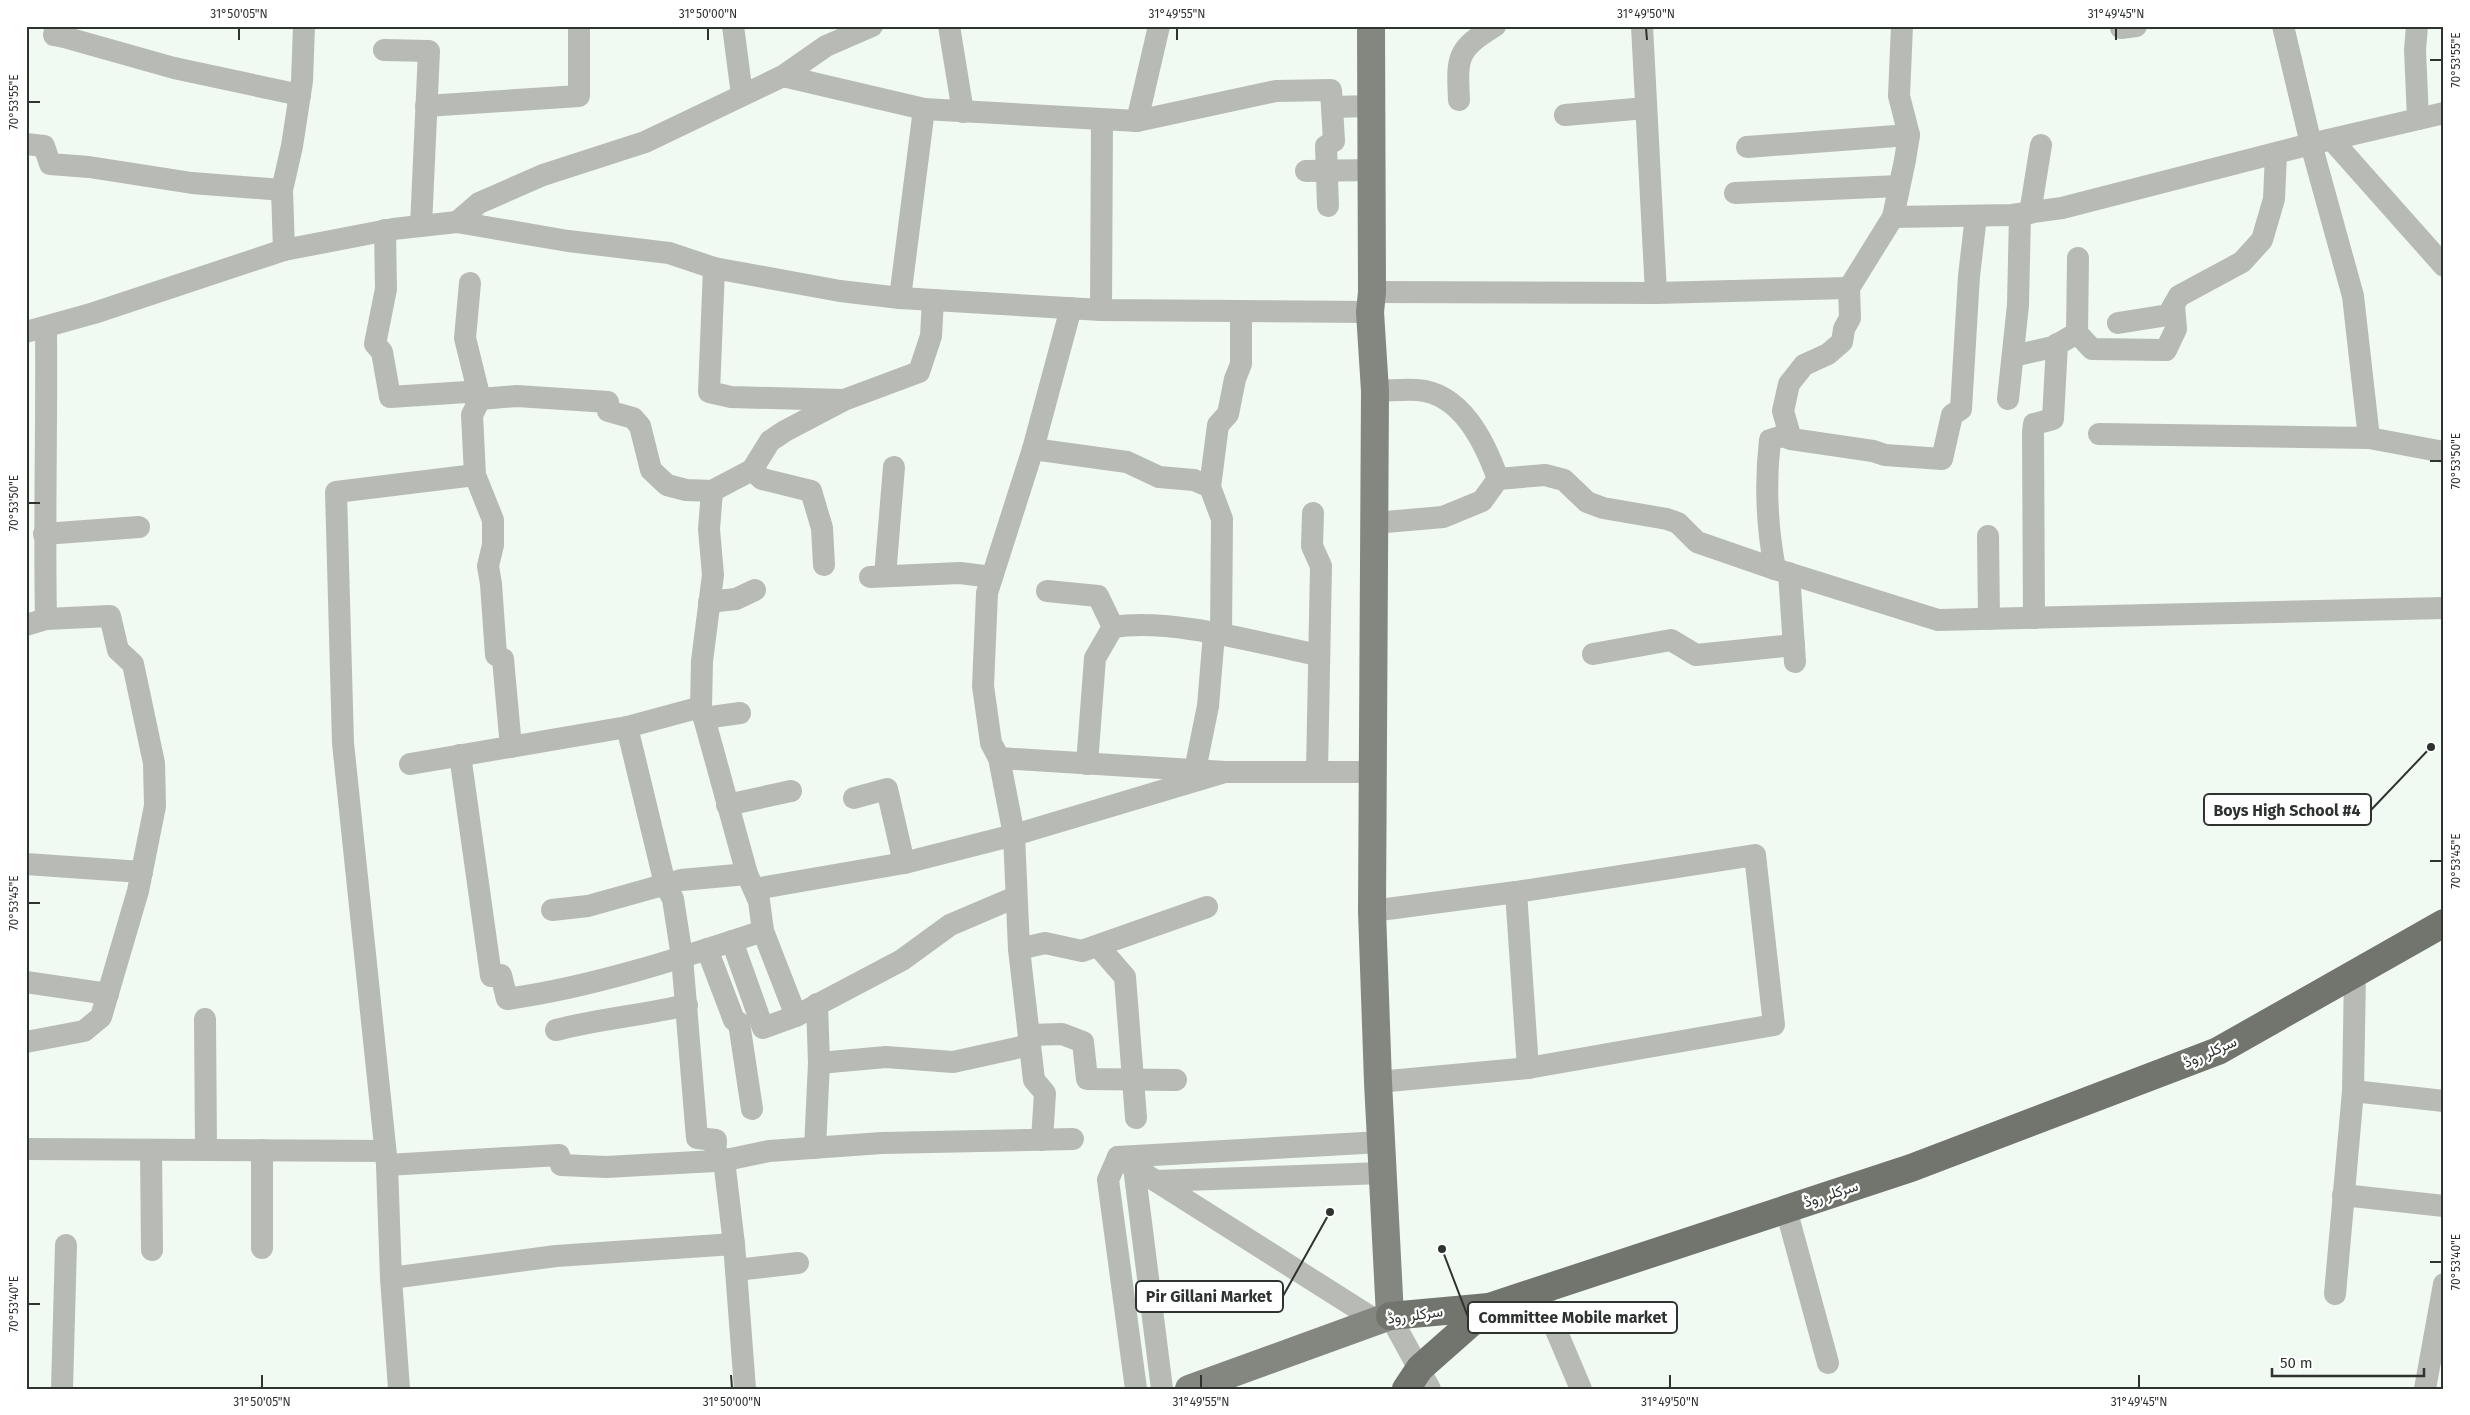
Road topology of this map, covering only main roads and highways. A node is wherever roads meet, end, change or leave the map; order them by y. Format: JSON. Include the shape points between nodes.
{"nodes":[{"id":1,"x":1371,"y":26,"type":"edge"},
{"id":2,"x":2444,"y":923,"type":"edge"},
{"id":3,"x":1488,"y":1307,"type":"junction"},
{"id":4,"x":1384,"y":1319,"type":"junction"},
{"id":5,"x":1419,"y":1382,"type":"edge"},
{"id":6,"x":1190,"y":1389,"type":"edge"}],
"edges":[{"from":1,"to":4,"type":"main road","via":[[1375,391],[1372,911],[1383,1173]]},
{"from":2,"to":3,"type":"highway","name":"سرکلر روڈ","via":[[2218,1051],[1911,1168]]},
{"from":3,"to":4,"type":"highway","name":"سرکلر روڈ"},
{"from":3,"to":5,"type":"highway"},
{"from":4,"to":6,"type":"main road","name":"سرکلر روڈ"}]}
